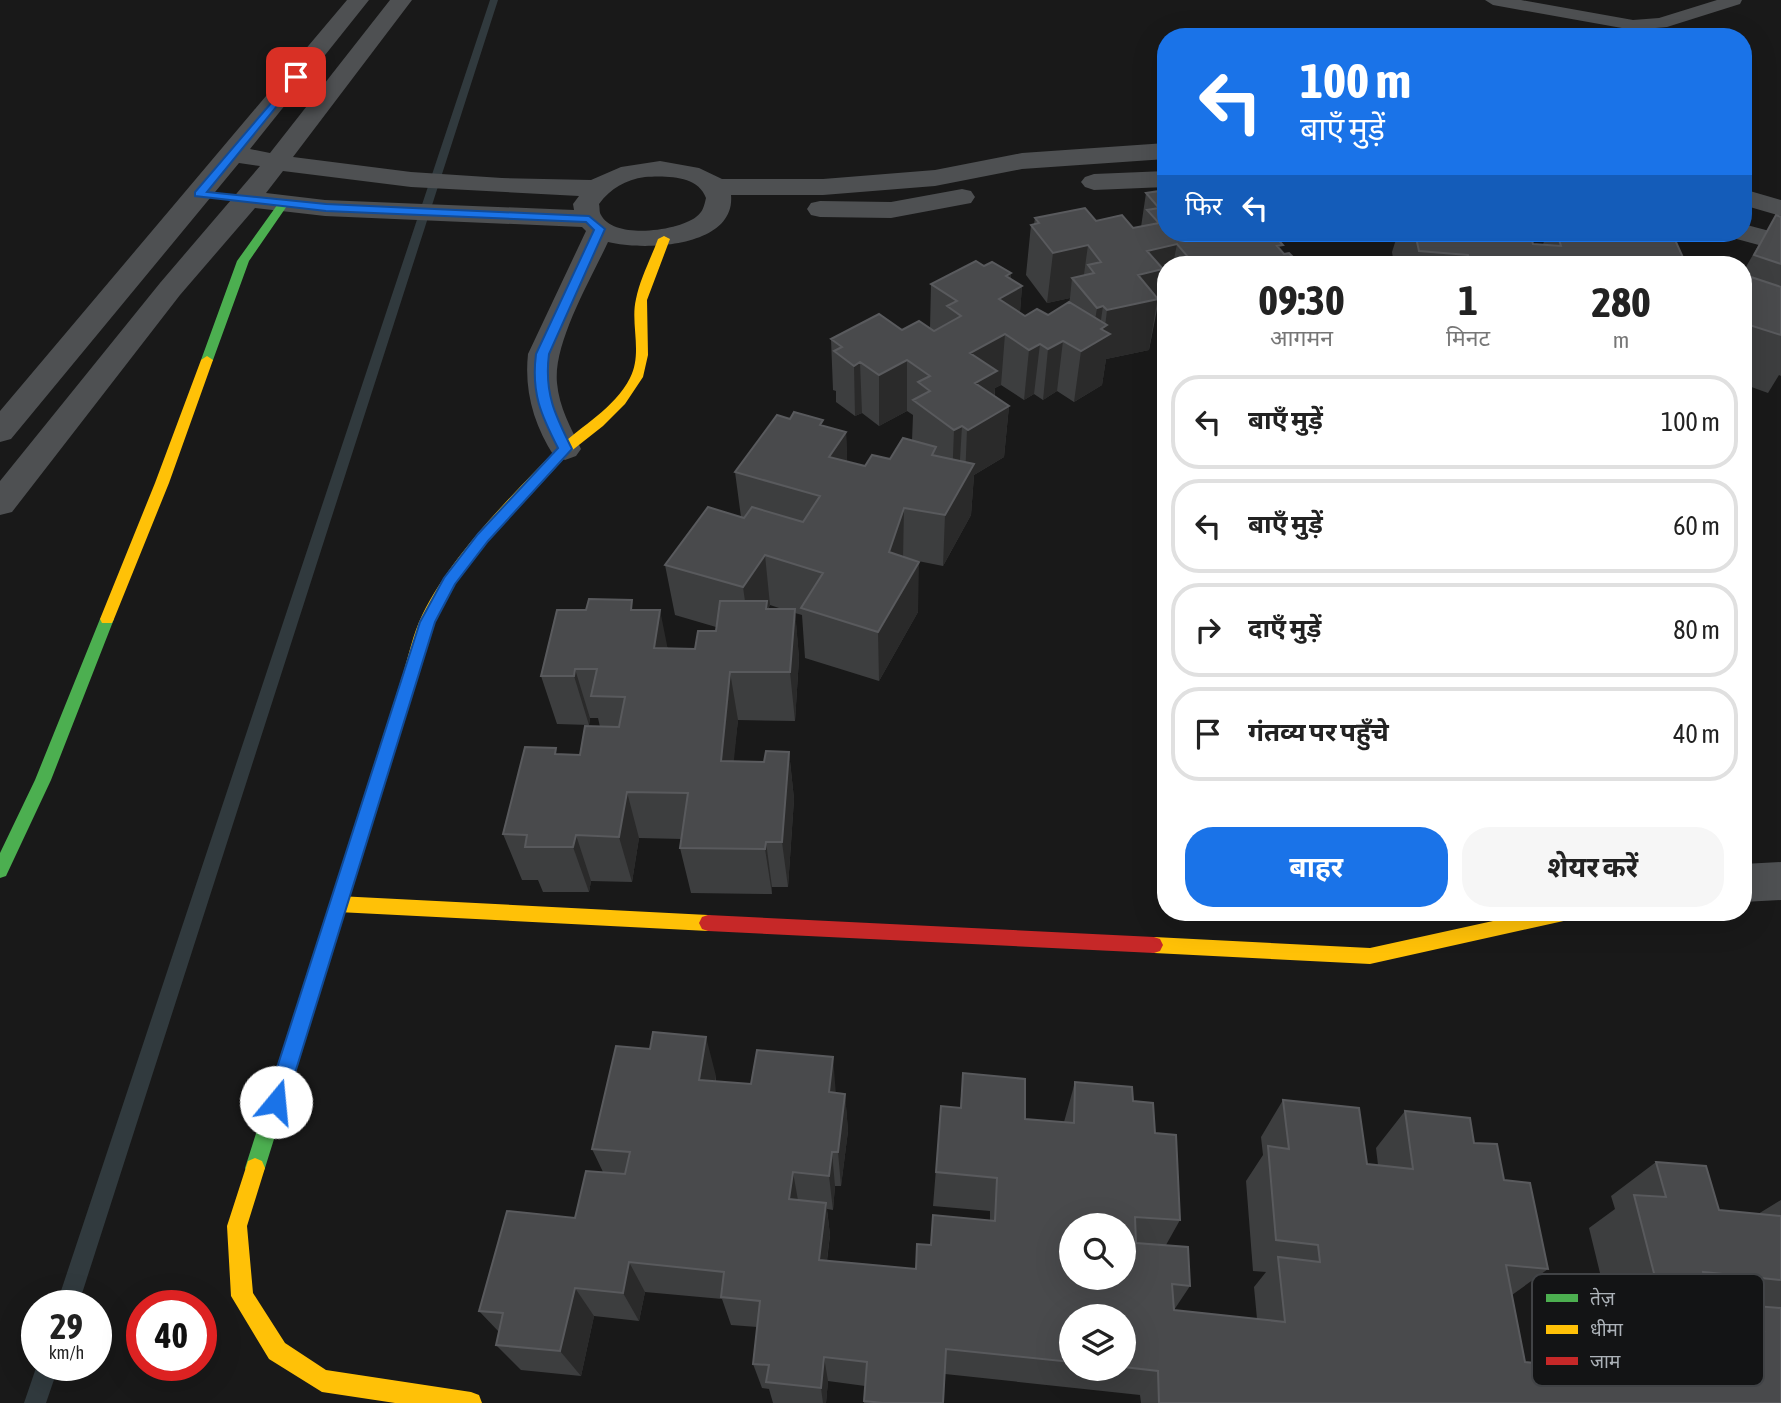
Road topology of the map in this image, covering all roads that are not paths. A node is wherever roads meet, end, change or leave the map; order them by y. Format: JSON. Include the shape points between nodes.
{"nodes":[{"id":1,"x":358,"y":0,"type":"edge"},
{"id":2,"x":401,"y":0,"type":"edge"},
{"id":3,"x":1493,"y":0,"type":"edge"},
{"id":4,"x":1734,"y":0,"type":"edge"},
{"id":5,"x":1157,"y":152,"type":"edge"},
{"id":6,"x":233,"y":154,"type":"junction"},
{"id":7,"x":276,"y":163,"type":"junction"},
{"id":8,"x":1157,"y":179,"type":"edge"},
{"id":9,"x":597,"y":188,"type":"junction"},
{"id":10,"x":199,"y":194,"type":"junction"},
{"id":11,"x":716,"y":197,"type":"junction"},
{"id":12,"x":248,"y":200,"type":"junction"},
{"id":13,"x":1752,"y":200,"type":"edge"},
{"id":14,"x":284,"y":203,"type":"junction"},
{"id":15,"x":1781,"y":208,"type":"edge"},
{"id":16,"x":594,"y":224,"type":"junction"},
{"id":17,"x":1752,"y":235,"type":"edge"},
{"id":18,"x":664,"y":239,"type":"junction"},
{"id":19,"x":1781,"y":243,"type":"edge"},
{"id":20,"x":0,"y":432,"type":"edge"},
{"id":21,"x":565,"y":449,"type":"junction"},
{"id":22,"x":0,"y":503,"type":"edge"},
{"id":23,"x":0,"y":871,"type":"edge"},
{"id":24,"x":1781,"y":881,"type":"edge"},
{"id":25,"x":1752,"y":883,"type":"edge"},
{"id":26,"x":338,"y":904,"type":"junction"},
{"id":27,"x":1528,"y":921,"type":"edge"},
{"id":28,"x":471,"y":1403,"type":"edge"}],
"edges":[{"from":1,"to":6,"type":"street"},
{"from":2,"to":7,"type":"street"},
{"from":3,"to":4,"type":"lane","via":[[1633,25],[1661,23]]},
{"from":5,"to":11,"type":"street","via":[[1022,161],[935,178]]},
{"from":6,"to":7,"type":"street"},
{"from":6,"to":10,"type":"street"},
{"from":7,"to":9,"type":"street","via":[[354,174]]},
{"from":7,"to":12,"type":"street"},
{"from":8,"to":11,"type":"street","via":[[1016,188],[891,210]]},
{"from":9,"to":11,"type":"street","via":[[628,173],[668,169],[702,178]]},
{"from":9,"to":16,"type":"street","via":[[586,204]]},
{"from":10,"to":12,"type":"street"},
{"from":10,"to":20,"type":"street"},
{"from":11,"to":18,"type":"street","via":[[708,221]]},
{"from":12,"to":14,"type":"street"},
{"from":12,"to":22,"type":"street","via":[[170,289]]},
{"from":13,"to":15,"type":"street"},
{"from":14,"to":16,"type":"street"},
{"from":14,"to":23,"type":"street","via":[[243,261],[157,496],[43,780]]},
{"from":16,"to":18,"type":"street","via":[[618,237]]},
{"from":16,"to":21,"type":"street","via":[[543,354],[540,377],[546,412]]},
{"from":17,"to":19,"type":"street"},
{"from":18,"to":21,"type":"street","via":[[641,300],[642,355],[637,377],[620,401]]},
{"from":21,"to":26,"type":"street","via":[[483,538],[449,581],[427,622]]},
{"from":24,"to":25,"type":"street"},
{"from":26,"to":27,"type":"street","via":[[1370,956]]},
{"from":26,"to":28,"type":"street","via":[[237,1226],[242,1296],[277,1350],[322,1381]]}]}
